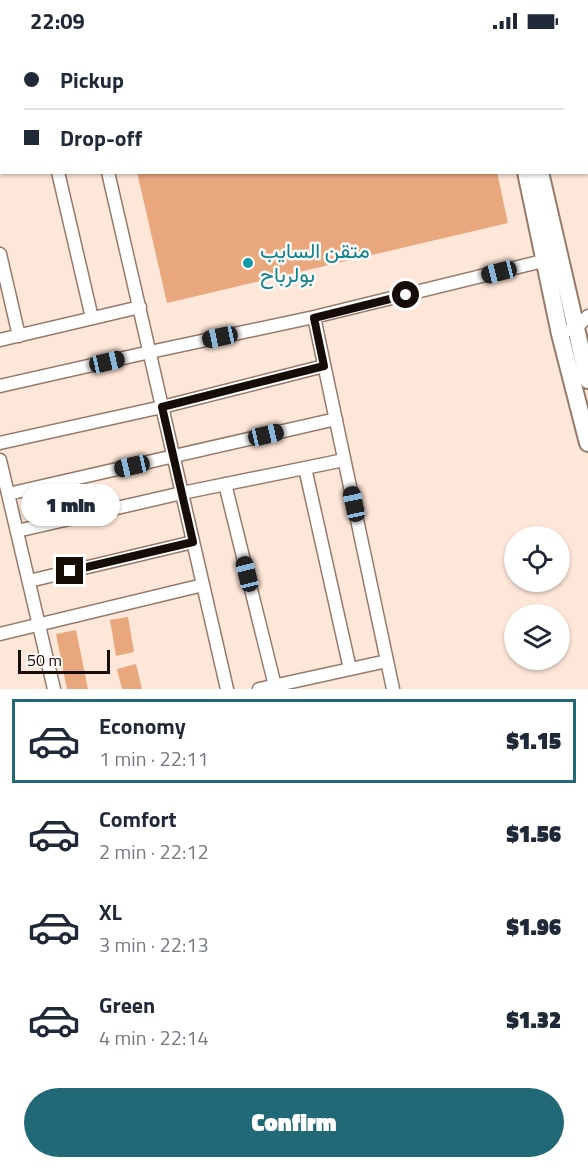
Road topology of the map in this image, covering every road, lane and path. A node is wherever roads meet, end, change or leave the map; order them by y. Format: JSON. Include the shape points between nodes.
{"nodes":[{"id":1,"x":58,"y":174,"type":"edge"},
{"id":2,"x":108,"y":174,"type":"edge"},
{"id":3,"x":527,"y":174,"type":"edge"},
{"id":4,"x":540,"y":174,"type":"edge"},
{"id":5,"x":0,"y":254,"type":"edge"},
{"id":6,"x":552,"y":259,"type":"junction"},
{"id":7,"x":140,"y":307,"type":"junction"},
{"id":8,"x":92,"y":318,"type":"junction"},
{"id":9,"x":314,"y":318,"type":"junction"},
{"id":10,"x":582,"y":322,"type":"edge"},
{"id":11,"x":560,"y":334,"type":"junction"},
{"id":12,"x":19,"y":336,"type":"junction"},
{"id":13,"x":0,"y":340,"type":"edge"},
{"id":14,"x":150,"y":352,"type":"junction"},
{"id":15,"x":324,"y":366,"type":"junction"},
{"id":16,"x":588,"y":380,"type":"edge"},
{"id":17,"x":0,"y":386,"type":"edge"},
{"id":18,"x":162,"y":407,"type":"junction"},
{"id":19,"x":336,"y":419,"type":"junction"},
{"id":20,"x":0,"y":443,"type":"edge"},
{"id":21,"x":588,"y":443,"type":"edge"},
{"id":22,"x":174,"y":457,"type":"junction"},
{"id":23,"x":0,"y":460,"type":"edge"},
{"id":24,"x":344,"y":460,"type":"junction"},
{"id":25,"x":305,"y":468,"type":"junction"},
{"id":26,"x":225,"y":484,"type":"junction"},
{"id":27,"x":182,"y":493,"type":"junction"},
{"id":28,"x":8,"y":494,"type":"junction"},
{"id":29,"x":17,"y":531,"type":"junction"},
{"id":30,"x":193,"y":542,"type":"junction"},
{"id":31,"x":29,"y":580,"type":"junction"},
{"id":32,"x":203,"y":585,"type":"junction"},
{"id":33,"x":39,"y":624,"type":"junction"},
{"id":34,"x":0,"y":634,"type":"edge"},
{"id":35,"x":387,"y":662,"type":"junction"},
{"id":36,"x":350,"y":669,"type":"junction"},
{"id":37,"x":275,"y":686,"type":"junction"},
{"id":38,"x":54,"y":689,"type":"edge"},
{"id":39,"x":227,"y":689,"type":"edge"},
{"id":40,"x":259,"y":689,"type":"edge"},
{"id":41,"x":393,"y":689,"type":"edge"}],
"edges":[{"from":1,"to":8,"type":"street"},
{"from":2,"to":7,"type":"street"},
{"from":3,"to":6,"type":"street"},
{"from":4,"to":6,"type":"street"},
{"from":5,"to":12,"type":"street"},
{"from":6,"to":9,"type":"street"},
{"from":6,"to":10,"type":"street"},
{"from":6,"to":11,"type":"street"},
{"from":7,"to":8,"type":"street"},
{"from":7,"to":14,"type":"street"},
{"from":8,"to":12,"type":"street"},
{"from":9,"to":14,"type":"street"},
{"from":9,"to":15,"type":"street"},
{"from":10,"to":11,"type":"street"},
{"from":10,"to":16,"type":"street"},
{"from":11,"to":21,"type":"street"},
{"from":12,"to":13,"type":"street"},
{"from":14,"to":17,"type":"street"},
{"from":14,"to":18,"type":"street"},
{"from":15,"to":18,"type":"street"},
{"from":15,"to":19,"type":"street"},
{"from":18,"to":20,"type":"street"},
{"from":18,"to":22,"type":"street"},
{"from":19,"to":22,"type":"street"},
{"from":19,"to":24,"type":"street"},
{"from":22,"to":27,"type":"street"},
{"from":22,"to":28,"type":"street"},
{"from":23,"to":28,"type":"street"},
{"from":24,"to":25,"type":"street"},
{"from":24,"to":35,"type":"street"},
{"from":25,"to":26,"type":"street"},
{"from":25,"to":36,"type":"street"},
{"from":26,"to":27,"type":"street"},
{"from":26,"to":37,"type":"street"},
{"from":27,"to":29,"type":"street"},
{"from":27,"to":30,"type":"street"},
{"from":28,"to":29,"type":"street"},
{"from":29,"to":31,"type":"street"},
{"from":30,"to":31,"type":"street"},
{"from":30,"to":32,"type":"street"},
{"from":31,"to":33,"type":"street"},
{"from":32,"to":33,"type":"street"},
{"from":32,"to":39,"type":"street"},
{"from":33,"to":34,"type":"street"},
{"from":33,"to":38,"type":"street"},
{"from":35,"to":36,"type":"street"},
{"from":35,"to":41,"type":"street"},
{"from":36,"to":37,"type":"street"},
{"from":37,"to":40,"type":"street"}]}
